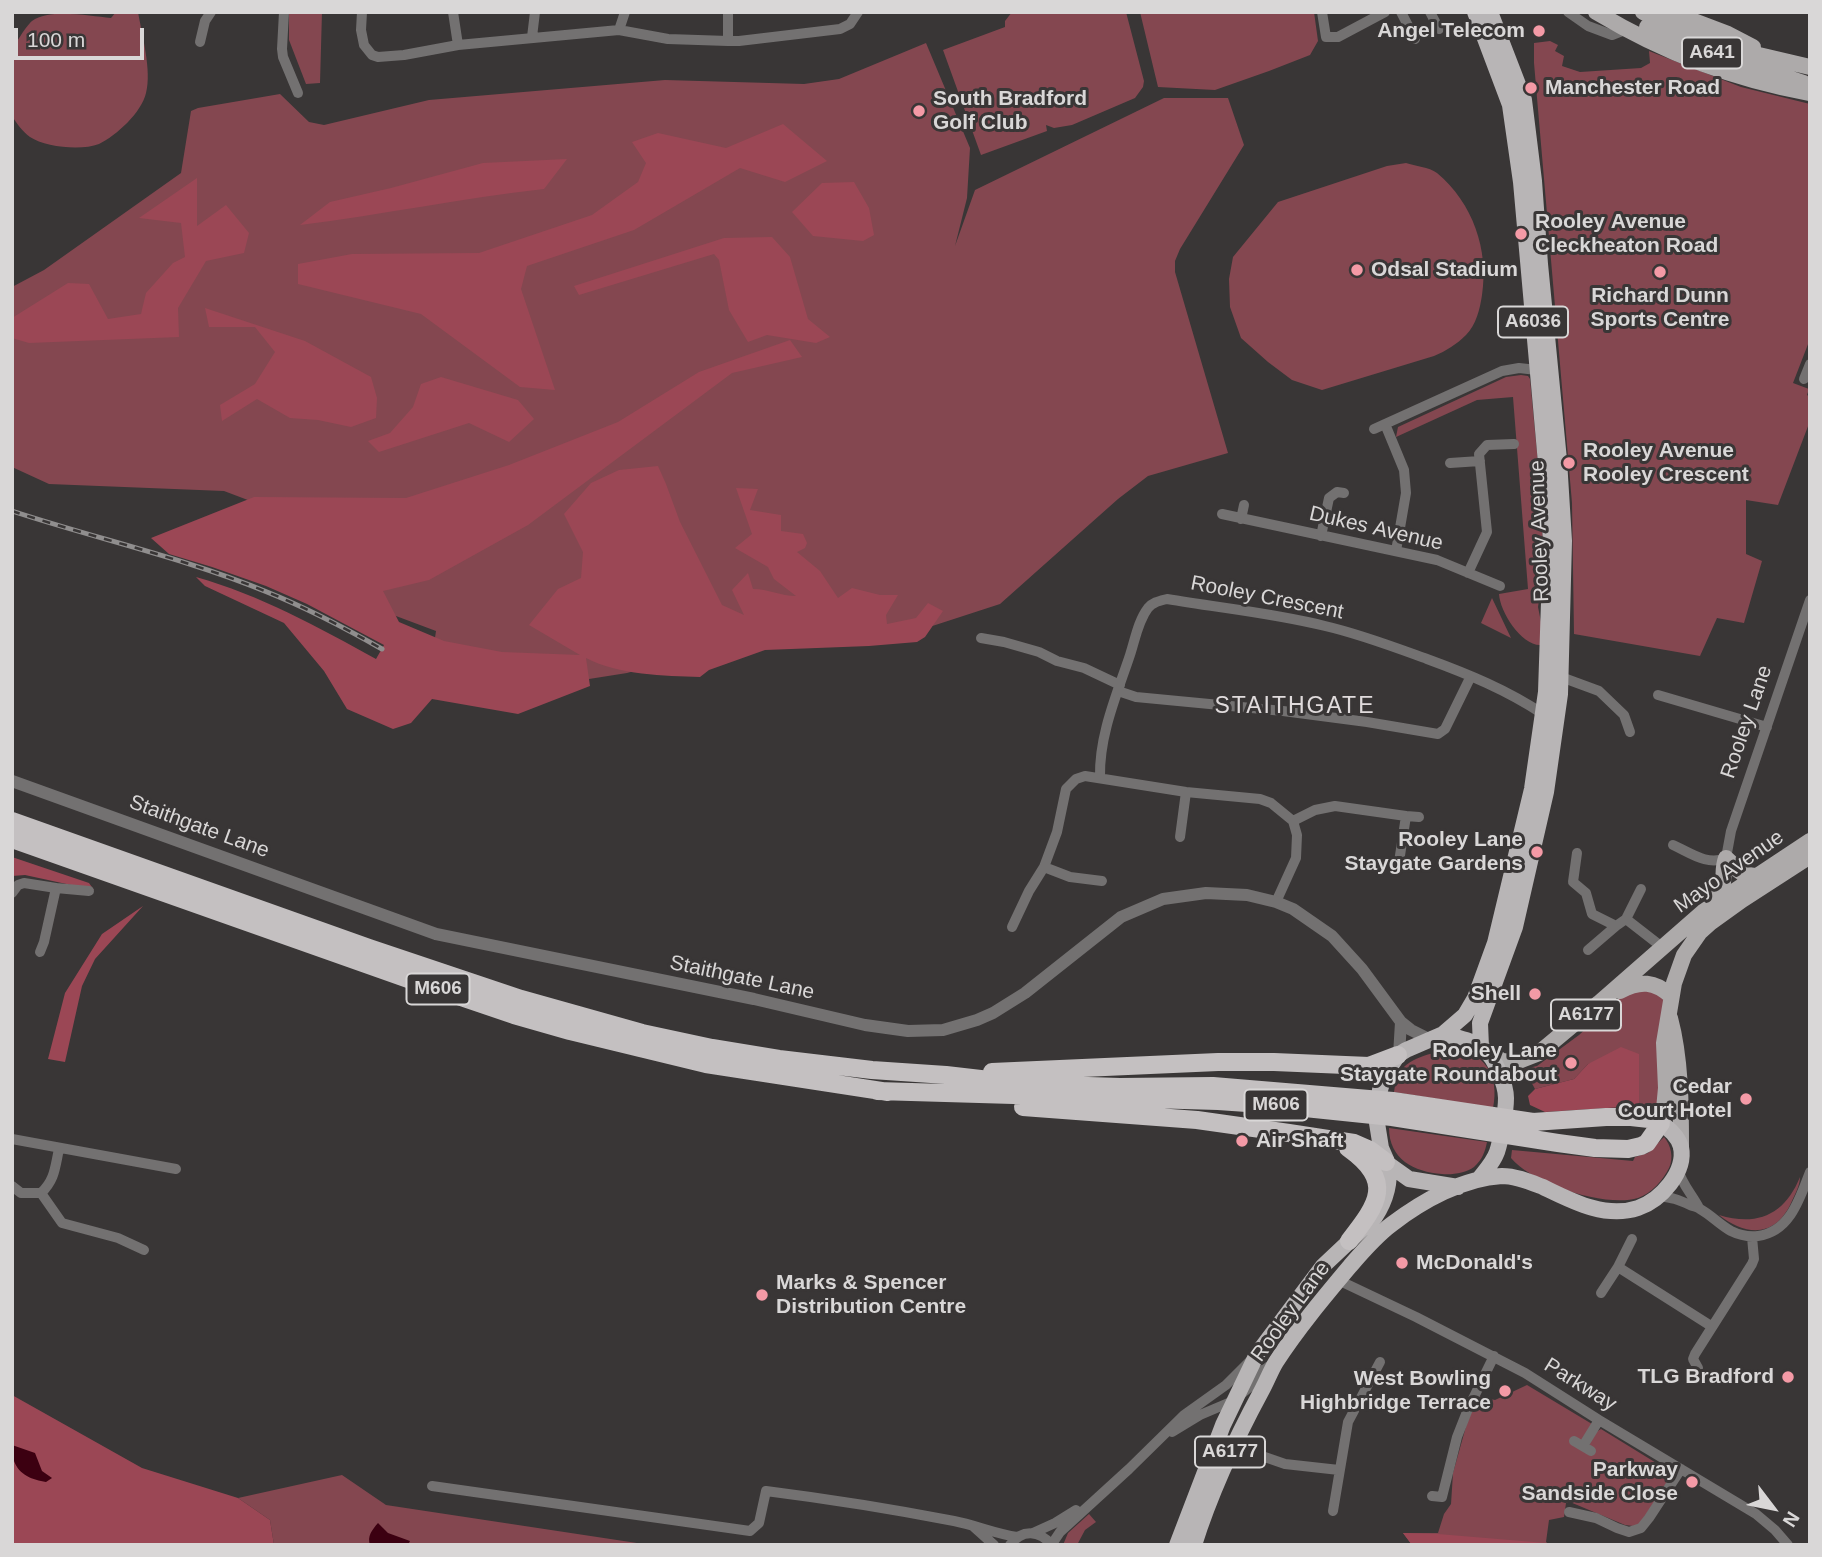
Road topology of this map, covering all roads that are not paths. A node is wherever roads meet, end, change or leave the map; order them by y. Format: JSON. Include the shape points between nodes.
{"nodes":[{"id":1,"x":211,"y":12,"type":"edge"},
{"id":2,"x":284,"y":12,"type":"edge"},
{"id":3,"x":362,"y":12,"type":"edge"},
{"id":4,"x":453,"y":12,"type":"edge"},
{"id":5,"x":535,"y":12,"type":"edge"},
{"id":6,"x":625,"y":12,"type":"edge"},
{"id":7,"x":728,"y":12,"type":"edge"},
{"id":8,"x":858,"y":12,"type":"edge"},
{"id":9,"x":1322,"y":12,"type":"edge"},
{"id":10,"x":1385,"y":12,"type":"edge"},
{"id":11,"x":1401,"y":12,"type":"edge"},
{"id":12,"x":1430,"y":12,"type":"edge"},
{"id":13,"x":1475,"y":12,"type":"edge"},
{"id":14,"x":1490,"y":12,"type":"edge"},
{"id":15,"x":1568,"y":12,"type":"edge"},
{"id":16,"x":1596,"y":12,"type":"edge"},
{"id":17,"x":1618,"y":12,"type":"edge"},
{"id":18,"x":1643,"y":12,"type":"edge"},
{"id":19,"x":1670,"y":12,"type":"edge"},
{"id":20,"x":1439,"y":29,"type":"dead end"},
{"id":21,"x":1628,"y":29,"type":"junction"},
{"id":22,"x":619,"y":30,"type":"junction"},
{"id":23,"x":532,"y":37,"type":"junction"},
{"id":24,"x":1415,"y":38,"type":"dead end"},
{"id":25,"x":728,"y":41,"type":"junction"},
{"id":26,"x":200,"y":42,"type":"dead end"},
{"id":27,"x":457,"y":45,"type":"junction"},
{"id":28,"x":1771,"y":57,"type":"junction"},
{"id":29,"x":1810,"y":67,"type":"edge"},
{"id":30,"x":1810,"y":85,"type":"edge"},
{"id":31,"x":298,"y":93,"type":"dead end"},
{"id":32,"x":1810,"y":93,"type":"edge"},
{"id":33,"x":1810,"y":364,"type":"edge"},
{"id":34,"x":1537,"y":370,"type":"junction"},
{"id":35,"x":1804,"y":380,"type":"dead end"},
{"id":36,"x":1385,"y":424,"type":"junction"},
{"id":37,"x":1374,"y":429,"type":"dead end"},
{"id":38,"x":1514,"y":444,"type":"dead end"},
{"id":39,"x":1480,"y":461,"type":"junction"},
{"id":40,"x":1450,"y":463,"type":"dead end"},
{"id":41,"x":1344,"y":493,"type":"dead end"},
{"id":42,"x":1244,"y":505,"type":"dead end"},
{"id":43,"x":1222,"y":514,"type":"dead end"},
{"id":44,"x":1241,"y":519,"type":"junction"},
{"id":45,"x":1321,"y":537,"type":"junction"},
{"id":46,"x":1396,"y":551,"type":"junction"},
{"id":47,"x":1468,"y":573,"type":"junction"},
{"id":48,"x":1500,"y":586,"type":"dead end"},
{"id":49,"x":1810,"y":600,"type":"edge"},
{"id":50,"x":981,"y":638,"type":"dead end"},
{"id":51,"x":1471,"y":676,"type":"junction"},
{"id":52,"x":1561,"y":677,"type":"junction"},
{"id":53,"x":1119,"y":688,"type":"junction"},
{"id":54,"x":1658,"y":695,"type":"dead end"},
{"id":55,"x":1543,"y":715,"type":"junction"},
{"id":56,"x":1767,"y":727,"type":"junction"},
{"id":57,"x":1630,"y":732,"type":"dead end"},
{"id":58,"x":1100,"y":777,"type":"junction"},
{"id":59,"x":12,"y":781,"type":"edge"},
{"id":60,"x":1186,"y":792,"type":"junction"},
{"id":61,"x":1406,"y":816,"type":"junction"},
{"id":62,"x":1419,"y":817,"type":"dead end"},
{"id":63,"x":12,"y":821,"type":"edge"},
{"id":64,"x":1293,"y":821,"type":"junction"},
{"id":65,"x":1180,"y":837,"type":"dead end"},
{"id":66,"x":13,"y":840,"type":"edge"},
{"id":67,"x":1810,"y":841,"type":"edge"},
{"id":68,"x":1673,"y":845,"type":"dead end"},
{"id":69,"x":1577,"y":853,"type":"dead end"},
{"id":70,"x":1810,"y":856,"type":"edge"},
{"id":71,"x":1726,"y":858,"type":"junction"},
{"id":72,"x":1399,"y":862,"type":"dead end"},
{"id":73,"x":1044,"y":867,"type":"junction"},
{"id":74,"x":1755,"y":876,"type":"junction"},
{"id":75,"x":1102,"y":881,"type":"dead end"},
{"id":76,"x":56,"y":888,"type":"junction"},
{"id":77,"x":1641,"y":889,"type":"dead end"},
{"id":78,"x":89,"y":891,"type":"dead end"},
{"id":79,"x":12,"y":893,"type":"edge"},
{"id":80,"x":1276,"y":902,"type":"junction"},
{"id":81,"x":1707,"y":918,"type":"junction"},
{"id":82,"x":1626,"y":919,"type":"junction"},
{"id":83,"x":1616,"y":926,"type":"junction"},
{"id":84,"x":1012,"y":927,"type":"dead end"},
{"id":85,"x":1668,"y":943,"type":"junction"},
{"id":86,"x":1588,"y":950,"type":"dead end"},
{"id":87,"x":40,"y":952,"type":"dead end"},
{"id":88,"x":1599,"y":1003,"type":"junction"},
{"id":89,"x":1670,"y":1004,"type":"junction"},
{"id":90,"x":1401,"y":1021,"type":"junction"},
{"id":91,"x":1437,"y":1037,"type":"junction"},
{"id":92,"x":1484,"y":1049,"type":"junction"},
{"id":93,"x":1398,"y":1055,"type":"junction"},
{"id":94,"x":946,"y":1075,"type":"junction"},
{"id":95,"x":877,"y":1091,"type":"junction"},
{"id":96,"x":1661,"y":1123,"type":"junction"},
{"id":97,"x":12,"y":1139,"type":"edge"},
{"id":98,"x":1340,"y":1142,"type":"junction"},
{"id":99,"x":1681,"y":1147,"type":"junction"},
{"id":100,"x":59,"y":1149,"type":"junction"},
{"id":101,"x":1387,"y":1163,"type":"junction"},
{"id":102,"x":1678,"y":1168,"type":"junction"},
{"id":103,"x":176,"y":1169,"type":"dead end"},
{"id":104,"x":1810,"y":1172,"type":"edge"},
{"id":105,"x":1479,"y":1179,"type":"junction"},
{"id":106,"x":12,"y":1186,"type":"edge"},
{"id":107,"x":1458,"y":1187,"type":"junction"},
{"id":108,"x":41,"y":1193,"type":"junction"},
{"id":109,"x":1659,"y":1196,"type":"junction"},
{"id":110,"x":1699,"y":1208,"type":"junction"},
{"id":111,"x":1752,"y":1237,"type":"junction"},
{"id":112,"x":1632,"y":1239,"type":"dead end"},
{"id":113,"x":1349,"y":1241,"type":"junction"},
{"id":114,"x":144,"y":1250,"type":"dead end"},
{"id":115,"x":1618,"y":1267,"type":"junction"},
{"id":116,"x":1338,"y":1280,"type":"junction"},
{"id":117,"x":1601,"y":1293,"type":"dead end"},
{"id":118,"x":1711,"y":1326,"type":"junction"},
{"id":119,"x":1257,"y":1354,"type":"junction"},
{"id":120,"x":1494,"y":1356,"type":"junction"},
{"id":121,"x":1380,"y":1362,"type":"dead end"},
{"id":122,"x":1276,"y":1363,"type":"junction"},
{"id":123,"x":1698,"y":1368,"type":"dead end"},
{"id":124,"x":1233,"y":1401,"type":"junction"},
{"id":125,"x":1600,"y":1420,"type":"junction"},
{"id":126,"x":1160,"y":1439,"type":"junction"},
{"id":127,"x":1233,"y":1446,"type":"junction"},
{"id":128,"x":1583,"y":1446,"type":"dead end"},
{"id":129,"x":1681,"y":1469,"type":"junction"},
{"id":130,"x":1339,"y":1470,"type":"junction"},
{"id":131,"x":1116,"y":1480,"type":"junction"},
{"id":132,"x":432,"y":1486,"type":"dead end"},
{"id":133,"x":1432,"y":1496,"type":"dead end"},
{"id":134,"x":1333,"y":1511,"type":"dead end"},
{"id":135,"x":1569,"y":1512,"type":"dead end"},
{"id":136,"x":971,"y":1525,"type":"junction"},
{"id":137,"x":1033,"y":1533,"type":"junction"},
{"id":138,"x":1013,"y":1541,"type":"edge"},
{"id":139,"x":1052,"y":1544,"type":"edge"},
{"id":140,"x":994,"y":1545,"type":"edge"},
{"id":141,"x":1177,"y":1545,"type":"edge"},
{"id":142,"x":1194,"y":1545,"type":"edge"},
{"id":143,"x":1788,"y":1545,"type":"edge"}],
"edges":[{"from":1,"to":26,"type":"street"},
{"from":2,"to":31,"type":"street","via":[[282,49]]},
{"from":3,"to":27,"type":"street","via":[[364,45],[378,57]]},
{"from":4,"to":27,"type":"street"},
{"from":5,"to":23,"type":"street"},
{"from":6,"to":22,"type":"street"},
{"from":7,"to":25,"type":"street"},
{"from":8,"to":25,"type":"street","via":[[840,29]]},
{"from":9,"to":10,"type":"street","via":[[1326,37],[1338,37]]},
{"from":11,"to":24,"type":"street"},
{"from":12,"to":20,"type":"street"},
{"from":13,"to":34,"type":"highway","name":"Rooley Avenue","number":"A6036","via":[[1510,105]]},
{"from":14,"to":52,"type":"highway","name":"Rooley Avenue","number":"A6036","via":[[1524,100],[1534,181],[1564,541]]},
{"from":15,"to":21,"type":"street","via":[[1612,35]]},
{"from":16,"to":21,"type":"main road"},
{"from":17,"to":30,"type":"main road","number":"A641","via":[[1702,50]]},
{"from":18,"to":28,"type":"main road","number":"A641","via":[[1703,39]]},
{"from":19,"to":28,"type":"main road","via":[[1728,34]]},
{"from":21,"to":32,"type":"main road","via":[[1685,57]]},
{"from":22,"to":23,"type":"street"},
{"from":22,"to":25,"type":"street","via":[[667,39]]},
{"from":23,"to":27,"type":"street"},
{"from":28,"to":29,"type":"main road","number":"A641"},
{"from":33,"to":35,"type":"street"},
{"from":34,"to":36,"type":"street","via":[[1502,371]]},
{"from":34,"to":55,"type":"highway","name":"Rooley Avenue","number":"A6036","via":[[1551,542]]},
{"from":36,"to":37,"type":"street"},
{"from":36,"to":46,"type":"street","via":[[1404,470],[1406,493]]},
{"from":38,"to":39,"type":"street","via":[[1487,445],[1479,454]]},
{"from":39,"to":40,"type":"street"},
{"from":39,"to":47,"type":"street","via":[[1487,532]]},
{"from":41,"to":45,"type":"street","via":[[1329,498]]},
{"from":42,"to":44,"type":"street"},
{"from":43,"to":44,"type":"street","name":"Dukes Avenue"},
{"from":44,"to":45,"type":"street","name":"Dukes Avenue"},
{"from":45,"to":46,"type":"street","name":"Dukes Avenue"},
{"from":46,"to":47,"type":"street","name":"Dukes Avenue"},
{"from":47,"to":48,"type":"street","name":"Dukes Avenue"},
{"from":49,"to":56,"type":"street","name":"Rooley Lane"},
{"from":50,"to":53,"type":"street","via":[[1084,668]]},
{"from":51,"to":53,"type":"street","via":[[1445,729],[1438,734],[1283,711],[1136,697]]},
{"from":51,"to":53,"type":"street","name":"Rooley Crescent","via":[[1328,626],[1167,599],[1150,605],[1144,613]]},
{"from":51,"to":55,"type":"street","name":"Rooley Crescent"},
{"from":52,"to":57,"type":"street","via":[[1599,691],[1624,715]]},
{"from":52,"to":92,"type":"highway","name":"Rooley Avenue","number":"A6036","via":[[1546,792],[1515,927],[1480,1023]]},
{"from":53,"to":58,"type":"street","name":"Rooley Crescent","via":[[1102,744]]},
{"from":54,"to":56,"type":"street"},
{"from":55,"to":91,"type":"highway","name":"Rooley Avenue","number":"A6036","via":[[1532,789],[1495,943],[1470,1007],[1460,1021]]},
{"from":56,"to":71,"type":"street","name":"Rooley Lane"},
{"from":58,"to":60,"type":"street"},
{"from":58,"to":73,"type":"street","via":[[1076,779],[1066,789]]},
{"from":59,"to":80,"type":"street","name":"Staithgate Lane","via":[[436,934],[908,1031],[943,1030],[993,1013],[1026,993],[1121,917],[1163,899],[1206,893]]},
{"from":60,"to":64,"type":"street","via":[[1260,799]]},
{"from":60,"to":65,"type":"street"},
{"from":61,"to":62,"type":"street"},
{"from":61,"to":64,"type":"street","via":[[1335,806]]},
{"from":61,"to":72,"type":"street"},
{"from":63,"to":94,"type":"highway","number":"M606","via":[[578,1017],[779,1059]]},
{"from":64,"to":80,"type":"street","via":[[1296,858]]},
{"from":66,"to":95,"type":"highway","number":"M606","via":[[514,1015],[706,1064]]},
{"from":67,"to":74,"type":"main road","name":"Mayo Avenue","number":"A6177"},
{"from":68,"to":71,"type":"street","via":[[1709,862]]},
{"from":69,"to":83,"type":"street","via":[[1573,882],[1586,893],[1592,914]]},
{"from":70,"to":81,"type":"main road","name":"Mayo Avenue","number":"A6177"},
{"from":71,"to":74,"type":"main road","via":[[1741,874]]},
{"from":71,"to":81,"type":"main road","via":[[1724,881]]},
{"from":73,"to":75,"type":"street","via":[[1070,877]]},
{"from":73,"to":84,"type":"street"},
{"from":74,"to":81,"type":"main road","name":"Mayo Avenue","number":"A6177"},
{"from":76,"to":78,"type":"street"},
{"from":76,"to":79,"type":"street","via":[[24,883]]},
{"from":76,"to":87,"type":"street"},
{"from":77,"to":82,"type":"street"},
{"from":80,"to":90,"type":"street","name":"Staithgate Lane","via":[[1332,936]]},
{"from":81,"to":85,"type":"main road","name":"Mayo Avenue","number":"A6177"},
{"from":81,"to":89,"type":"main road","number":"A6177","via":[[1684,955]]},
{"from":82,"to":83,"type":"street"},
{"from":82,"to":85,"type":"street"},
{"from":83,"to":86,"type":"street"},
{"from":85,"to":88,"type":"main road","number":"A6177"},
{"from":88,"to":89,"type":"main road","via":[[1627,987],[1651,983]]},
{"from":88,"to":92,"type":"main road","number":"A6177","via":[[1539,1053],[1517,1062],[1502,1061]]},
{"from":89,"to":96,"type":"main road","number":"A6177"},
{"from":89,"to":99,"type":"main road"},
{"from":90,"to":91,"type":"street","name":"Staithgate Lane","via":[[1417,1034]]},
{"from":90,"to":93,"type":"street"},
{"from":91,"to":92,"type":"highway","number":"A6177","via":[[1469,1041]]},
{"from":91,"to":93,"type":"highway"},
{"from":92,"to":105,"type":"highway","via":[[1505,1087],[1506,1099],[1497,1151]]},
{"from":93,"to":94,"type":"highway","number":"M606","via":[[1369,1066],[1217,1062]]},
{"from":93,"to":101,"type":"highway","number":"A6177","via":[[1383,1081],[1377,1123]]},
{"from":94,"to":96,"type":"highway","number":"M606","via":[[1024,1084],[1213,1086],[1295,1092],[1533,1122],[1619,1117]]},
{"from":95,"to":96,"type":"highway","number":"M606","via":[[1276,1105],[1392,1117],[1595,1148],[1641,1146]]},
{"from":95,"to":98,"type":"highway","number":"M606","via":[[1197,1120]]},
{"from":96,"to":99,"type":"highway"},
{"from":97,"to":100,"type":"street"},
{"from":98,"to":101,"type":"highway","number":"M606","via":[[1362,1146]]},
{"from":98,"to":113,"type":"highway","via":[[1365,1161],[1377,1185],[1374,1205]]},
{"from":99,"to":102,"type":"highway"},
{"from":100,"to":103,"type":"street"},
{"from":100,"to":108,"type":"street","via":[[50,1185]]},
{"from":101,"to":107,"type":"highway","via":[[1409,1179]]},
{"from":101,"to":113,"type":"highway","name":"Rooley Lane","number":"A6177","via":[[1389,1187],[1381,1208]]},
{"from":102,"to":109,"type":"highway"},
{"from":102,"to":110,"type":"street"},
{"from":104,"to":111,"type":"street","via":[[1786,1220],[1771,1233]]},
{"from":105,"to":107,"type":"highway","number":"A6177"},
{"from":105,"to":109,"type":"highway","number":"A6177","via":[[1513,1177],[1605,1211],[1637,1208]]},
{"from":106,"to":108,"type":"street","via":[[21,1193]]},
{"from":107,"to":116,"type":"highway","name":"Rooley Lane","number":"A6177","via":[[1391,1225]]},
{"from":108,"to":114,"type":"street","via":[[62,1223]]},
{"from":109,"to":110,"type":"street"},
{"from":110,"to":111,"type":"street","via":[[1730,1230]]},
{"from":111,"to":118,"type":"street","via":[[1750,1270]]},
{"from":112,"to":115,"type":"street"},
{"from":113,"to":119,"type":"highway","name":"Rooley Lane","number":"A6177","via":[[1323,1266]]},
{"from":115,"to":117,"type":"street"},
{"from":115,"to":118,"type":"street"},
{"from":116,"to":120,"type":"street","name":"Parkway"},
{"from":116,"to":122,"type":"highway","name":"Rooley Lane","number":"A6177"},
{"from":118,"to":123,"type":"street","via":[[1693,1359]]},
{"from":119,"to":124,"type":"highway","name":"Rooley Lane","number":"A6177"},
{"from":119,"to":126,"type":"street"},
{"from":120,"to":125,"type":"street","name":"Parkway"},
{"from":120,"to":133,"type":"street","via":[[1460,1428],[1442,1497]]},
{"from":121,"to":130,"type":"street","via":[[1348,1422]]},
{"from":122,"to":124,"type":"street"},
{"from":122,"to":127,"type":"highway","name":"Rooley Lane","number":"A6177"},
{"from":124,"to":126,"type":"street"},
{"from":124,"to":141,"type":"highway","name":"Rooley Lane","number":"A6177"},
{"from":125,"to":128,"type":"street"},
{"from":125,"to":129,"type":"street","name":"Parkway"},
{"from":126,"to":131,"type":"street"},
{"from":127,"to":130,"type":"street","via":[[1286,1464]]},
{"from":127,"to":142,"type":"highway","name":"Rooley Lane","number":"A6177"},
{"from":129,"to":135,"type":"street","via":[[1640,1528],[1629,1532]]},
{"from":129,"to":143,"type":"street","name":"Parkway","via":[[1756,1514]]},
{"from":130,"to":134,"type":"street"},
{"from":131,"to":137,"type":"street","via":[[1069,1515]]},
{"from":131,"to":139,"type":"street"},
{"from":132,"to":136,"type":"street","via":[[750,1531],[759,1523],[766,1491]]},
{"from":136,"to":138,"type":"street"},
{"from":136,"to":140,"type":"street"},
{"from":137,"to":138,"type":"street"},
{"from":137,"to":139,"type":"street"}]}
